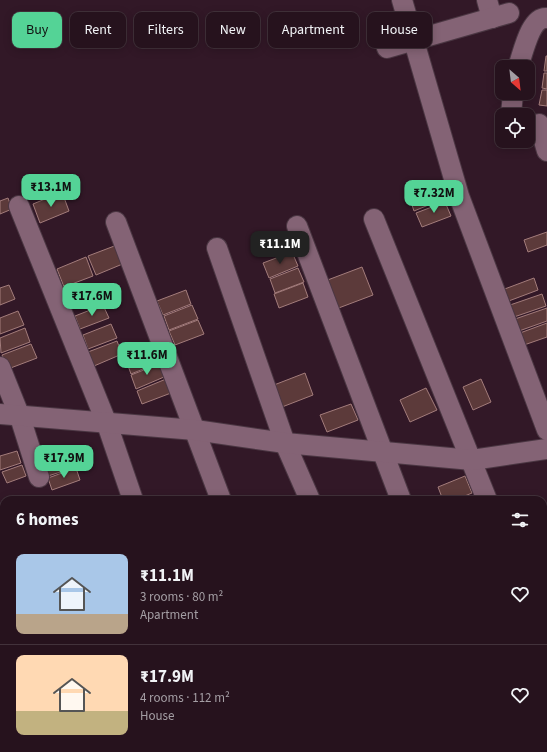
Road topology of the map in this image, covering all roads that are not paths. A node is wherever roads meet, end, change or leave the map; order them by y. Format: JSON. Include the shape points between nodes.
{"nodes":[{"id":1,"x":402,"y":0,"type":"edge"},
{"id":2,"x":496,"y":10,"type":"edge"},
{"id":3,"x":406,"y":12,"type":"edge"},
{"id":4,"x":547,"y":18,"type":"edge"},
{"id":5,"x":432,"y":33,"type":"edge"},
{"id":6,"x":417,"y":48,"type":"edge"},
{"id":7,"x":520,"y":60,"type":"edge"},
{"id":8,"x":538,"y":124,"type":"edge"},
{"id":9,"x":547,"y":151,"type":"edge"},
{"id":10,"x":19,"y":206,"type":"dead end"},
{"id":11,"x":374,"y":219,"type":"dead end"},
{"id":12,"x":116,"y":222,"type":"dead end"},
{"id":13,"x":297,"y":226,"type":"dead end"},
{"id":14,"x":217,"y":248,"type":"dead end"},
{"id":15,"x":0,"y":367,"type":"edge"},
{"id":16,"x":0,"y":414,"type":"edge"},
{"id":17,"x":20,"y":417,"type":"junction"},
{"id":18,"x":107,"y":424,"type":"junction"},
{"id":19,"x":194,"y":430,"type":"junction"},
{"id":20,"x":547,"y":430,"type":"edge"},
{"id":21,"x":285,"y":443,"type":"junction"},
{"id":22,"x":547,"y":449,"type":"edge"},
{"id":23,"x":382,"y":452,"type":"junction"},
{"id":24,"x":472,"y":460,"type":"junction"},
{"id":25,"x":39,"y":477,"type":"dead end"},
{"id":26,"x":132,"y":496,"type":"edge"},
{"id":27,"x":219,"y":496,"type":"edge"},
{"id":28,"x":308,"y":496,"type":"edge"},
{"id":29,"x":399,"y":496,"type":"edge"},
{"id":30,"x":486,"y":496,"type":"edge"}],
"edges":[{"from":1,"to":3,"type":"street"},
{"from":2,"to":5,"type":"street"},
{"from":4,"to":7,"type":"street","via":[[532,25]]},
{"from":6,"to":20,"type":"street","via":[[459,196]]},
{"from":8,"to":9,"type":"street"},
{"from":10,"to":18,"type":"street"},
{"from":11,"to":24,"type":"street"},
{"from":12,"to":19,"type":"street"},
{"from":13,"to":23,"type":"street"},
{"from":14,"to":21,"type":"street"},
{"from":15,"to":17,"type":"street"},
{"from":16,"to":17,"type":"street"},
{"from":17,"to":18,"type":"street"},
{"from":17,"to":25,"type":"street"},
{"from":18,"to":19,"type":"street"},
{"from":18,"to":26,"type":"street"},
{"from":19,"to":21,"type":"street"},
{"from":19,"to":27,"type":"street"},
{"from":21,"to":23,"type":"street"},
{"from":21,"to":28,"type":"street"},
{"from":22,"to":24,"type":"street"},
{"from":23,"to":24,"type":"street"},
{"from":23,"to":29,"type":"street"},
{"from":24,"to":30,"type":"street"}]}
